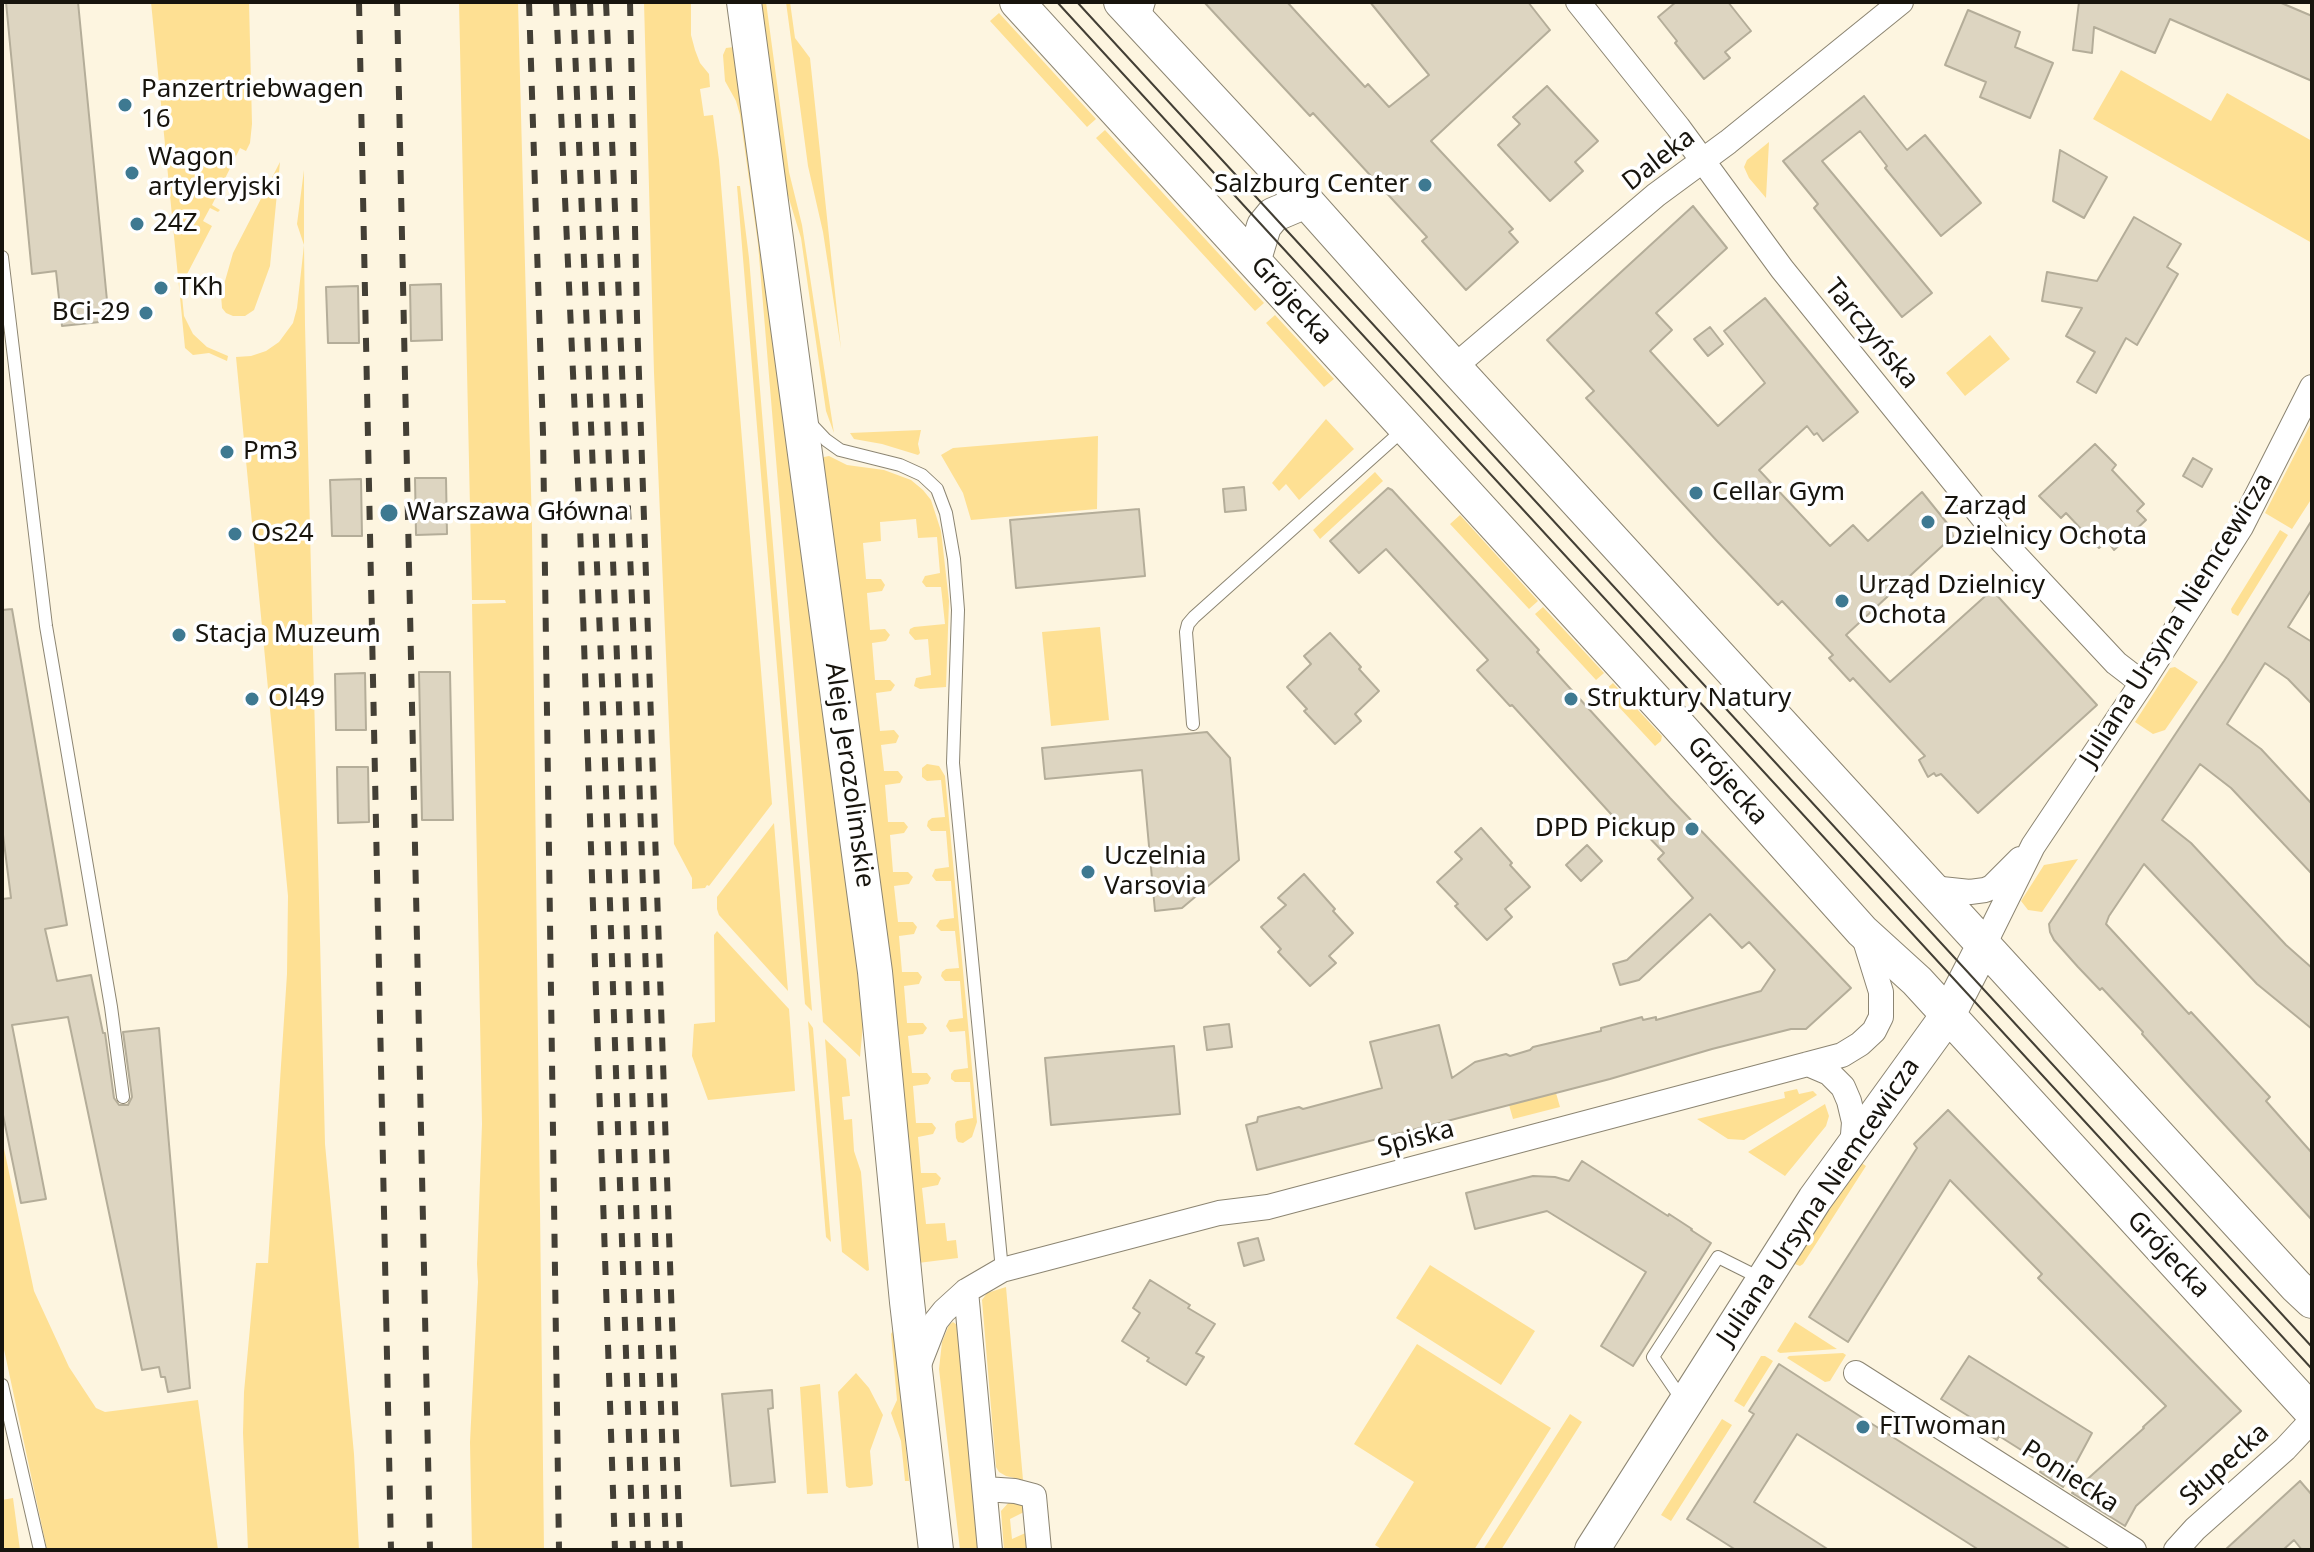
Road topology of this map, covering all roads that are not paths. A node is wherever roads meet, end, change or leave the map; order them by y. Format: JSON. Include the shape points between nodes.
{"nodes":[{"id":1,"x":744,"y":2,"type":"edge"},
{"id":2,"x":1017,"y":2,"type":"edge"},
{"id":3,"x":1578,"y":2,"type":"edge"},
{"id":4,"x":1901,"y":2,"type":"edge"},
{"id":5,"x":1138,"y":10,"type":"edge"},
{"id":6,"x":1702,"y":161,"type":"junction"},
{"id":7,"x":1306,"y":201,"type":"junction"},
{"id":8,"x":2,"y":257,"type":"edge"},
{"id":9,"x":1254,"y":259,"type":"junction"},
{"id":10,"x":1454,"y":367,"type":"junction"},
{"id":11,"x":2312,"y":387,"type":"edge"},
{"id":12,"x":799,"y":412,"type":"junction"},
{"id":13,"x":1405,"y":428,"type":"junction"},
{"id":14,"x":2142,"y":683,"type":"junction"},
{"id":15,"x":1193,"y":724,"type":"dead end"},
{"id":16,"x":2033,"y":846,"type":"junction"},
{"id":17,"x":1932,"y":888,"type":"junction"},
{"id":18,"x":1862,"y":931,"type":"junction"},
{"id":19,"x":1984,"y":945,"type":"junction"},
{"id":20,"x":1948,"y":1015,"type":"junction"},
{"id":21,"x":1808,"y":1064,"type":"junction"},
{"id":22,"x":123,"y":1097,"type":"dead end"},
{"id":23,"x":1852,"y":1148,"type":"junction"},
{"id":24,"x":1002,"y":1270,"type":"junction"},
{"id":25,"x":1763,"y":1280,"type":"junction"},
{"id":26,"x":966,"y":1291,"type":"junction"},
{"id":27,"x":2312,"y":1301,"type":"edge"},
{"id":28,"x":1856,"y":1373,"type":"dead end"},
{"id":29,"x":915,"y":1376,"type":"junction"},
{"id":30,"x":2,"y":1385,"type":"edge"},
{"id":31,"x":1685,"y":1403,"type":"junction"},
{"id":32,"x":2312,"y":1412,"type":"edge"},
{"id":33,"x":2312,"y":1420,"type":"edge"},
{"id":34,"x":985,"y":1489,"type":"junction"},
{"id":35,"x":40,"y":1550,"type":"edge"},
{"id":36,"x":936,"y":1550,"type":"edge"},
{"id":37,"x":990,"y":1550,"type":"edge"},
{"id":38,"x":1039,"y":1550,"type":"edge"},
{"id":39,"x":1592,"y":1550,"type":"edge"},
{"id":40,"x":2134,"y":1550,"type":"edge"},
{"id":41,"x":2176,"y":1550,"type":"edge"}],
"edges":[{"from":1,"to":12,"type":"main road","name":"Aleje Jerozolimskie"},
{"from":2,"to":9,"type":"main road","name":"Grójecka"},
{"from":3,"to":6,"type":"street","name":"Tarczyńska"},
{"from":4,"to":6,"type":"street","name":"Daleka"},
{"from":5,"to":7,"type":"main road"},
{"from":6,"to":10,"type":"street","name":"Daleka"},
{"from":6,"to":14,"type":"street","name":"Tarczyńska","via":[[1782,269],[2002,541],[2116,663]]},
{"from":7,"to":9,"type":"main road","via":[[1273,215]]},
{"from":7,"to":10,"type":"main road"},
{"from":8,"to":22,"type":"lane","via":[[46,626]]},
{"from":9,"to":13,"type":"main road","name":"Grójecka"},
{"from":10,"to":17,"type":"main road"},
{"from":11,"to":14,"type":"street","name":"Juliana Ursyna Niemcewicza","via":[[2241,527]]},
{"from":12,"to":24,"type":"lane","via":[[840,450],[913,470],[929,481],[942,499],[951,536],[958,610],[952,754]]},
{"from":12,"to":29,"type":"main road","name":"Aleje Jerozolimskie","via":[[875,972]]},
{"from":13,"to":15,"type":"lane","via":[[1188,624]]},
{"from":13,"to":18,"type":"main road","name":"Grójecka"},
{"from":14,"to":16,"type":"street","name":"Juliana Ursyna Niemcewicza"},
{"from":16,"to":17,"type":"street","name":"Juliana Ursyna Niemcewicza","via":[[1992,887],[1970,892]]},
{"from":16,"to":19,"type":"street","name":"Juliana Ursyna Niemcewicza"},
{"from":17,"to":19,"type":"main road"},
{"from":18,"to":20,"type":"main road","name":"Grójecka"},
{"from":18,"to":21,"type":"street","name":"Spiska","via":[[1881,992],[1881,1017],[1860,1044]]},
{"from":19,"to":20,"type":"main road","name":"Juliana Ursyna Niemcewicza"},
{"from":19,"to":27,"type":"main road"},
{"from":20,"to":23,"type":"main road","name":"Juliana Ursyna Niemcewicza"},
{"from":20,"to":32,"type":"main road","name":"Grójecka"},
{"from":21,"to":23,"type":"street","via":[[1829,1073],[1843,1087],[1854,1122]]},
{"from":21,"to":24,"type":"street","name":"Spiska","via":[[1268,1207],[1219,1213]]},
{"from":23,"to":25,"type":"main road","name":"Juliana Ursyna Niemcewicza"},
{"from":24,"to":26,"type":"street","name":"Spiska"},
{"from":25,"to":31,"type":"main road","name":"Juliana Ursyna Niemcewicza"},
{"from":25,"to":31,"type":"lane","via":[[1718,1257],[1653,1357]]},
{"from":26,"to":29,"type":"street","name":"Spiska","via":[[936,1321]]},
{"from":26,"to":34,"type":"street"},
{"from":28,"to":40,"type":"street","name":"Poniecka"},
{"from":29,"to":36,"type":"main road","name":"Aleje Jerozolimskie"},
{"from":30,"to":35,"type":"lane"},
{"from":31,"to":39,"type":"main road","name":"Juliana Ursyna Niemcewicza"},
{"from":33,"to":41,"type":"street","name":"Słupecka"},
{"from":34,"to":37,"type":"street"},
{"from":34,"to":38,"type":"street","via":[[1034,1496]]}]}
